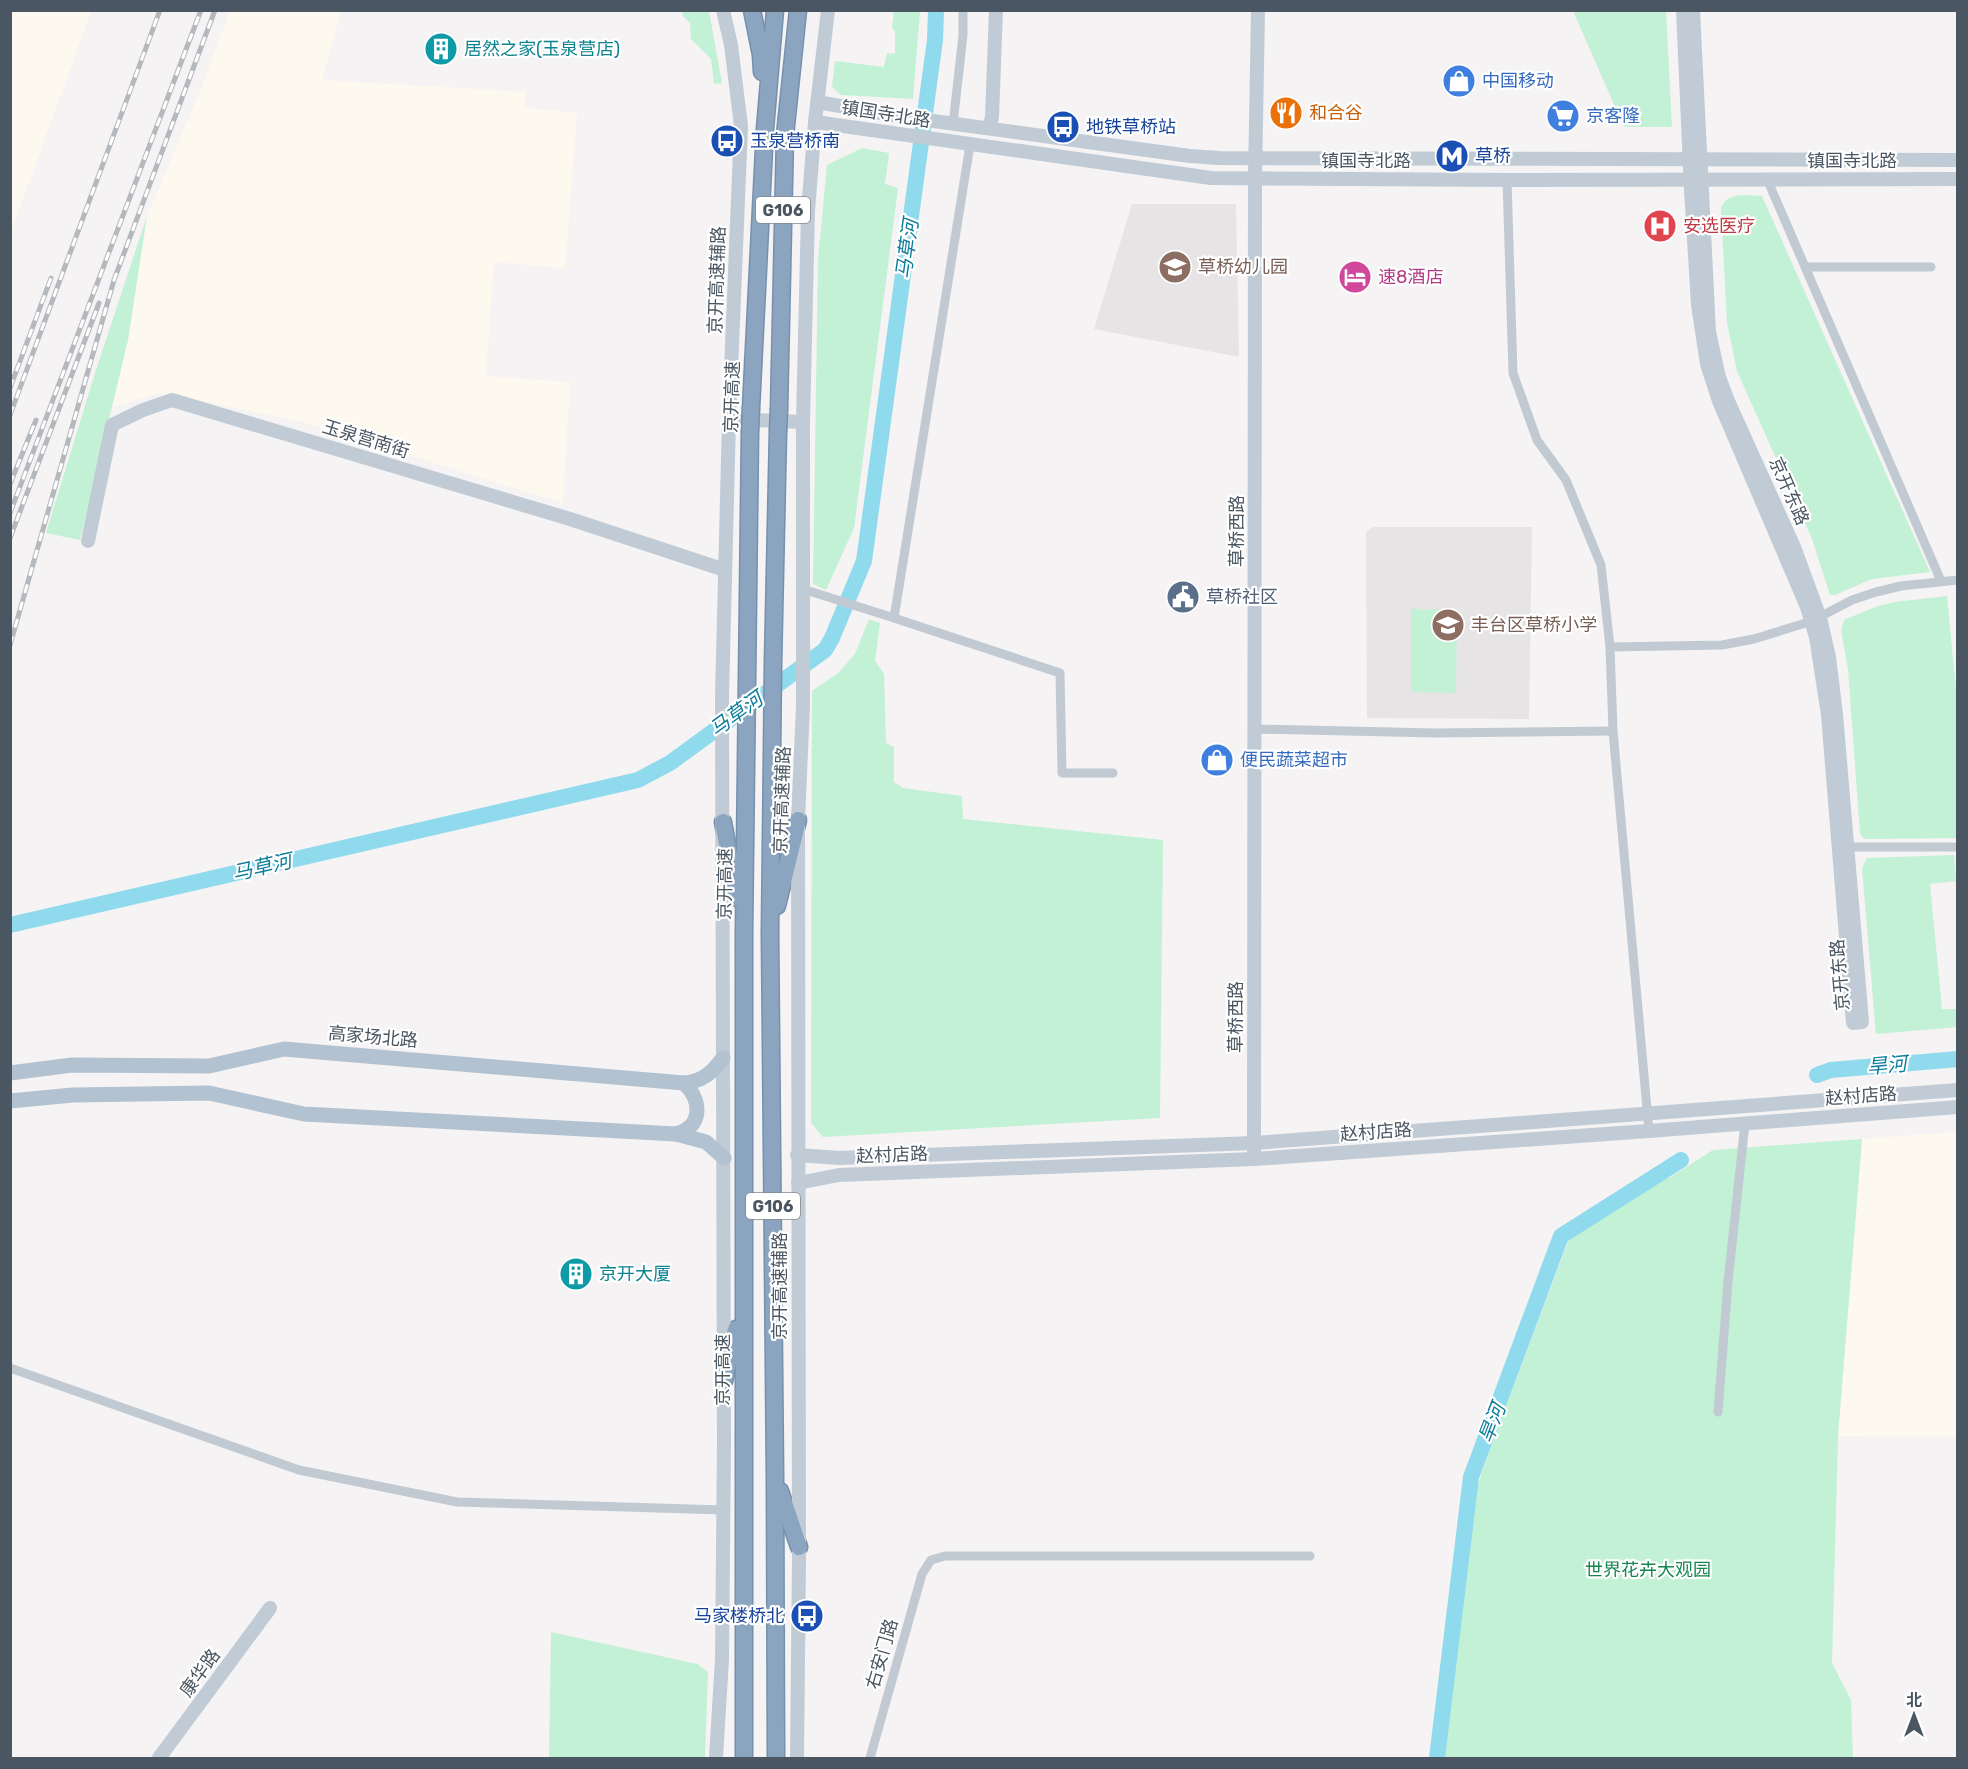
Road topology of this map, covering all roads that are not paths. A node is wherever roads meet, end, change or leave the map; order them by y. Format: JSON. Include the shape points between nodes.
{"nodes":[{"id":1,"x":723,"y":10,"type":"edge"},
{"id":2,"x":752,"y":10,"type":"edge"},
{"id":3,"x":775,"y":10,"type":"edge"},
{"id":4,"x":798,"y":10,"type":"edge"},
{"id":5,"x":963,"y":10,"type":"edge"},
{"id":6,"x":996,"y":10,"type":"edge"},
{"id":7,"x":1258,"y":10,"type":"edge"},
{"id":8,"x":1683,"y":10,"type":"edge"},
{"id":9,"x":1693,"y":10,"type":"edge"},
{"id":10,"x":826,"y":13,"type":"edge"},
{"id":11,"x":817,"y":102,"type":"junction"},
{"id":12,"x":815,"y":122,"type":"junction"},
{"id":13,"x":950,"y":124,"type":"junction"},
{"id":14,"x":989,"y":128,"type":"junction"},
{"id":15,"x":765,"y":129,"type":"junction"},
{"id":16,"x":970,"y":145,"type":"junction"},
{"id":17,"x":1255,"y":158,"type":"junction"},
{"id":18,"x":1695,"y":160,"type":"junction"},
{"id":19,"x":1958,"y":160,"type":"edge"},
{"id":20,"x":1255,"y":178,"type":"junction"},
{"id":21,"x":1696,"y":178,"type":"junction"},
{"id":22,"x":1767,"y":178,"type":"junction"},
{"id":23,"x":1958,"y":179,"type":"edge"},
{"id":24,"x":1507,"y":180,"type":"junction"},
{"id":25,"x":1806,"y":267,"type":"junction"},
{"id":26,"x":1931,"y":267,"type":"dead end"},
{"id":27,"x":729,"y":419,"type":"junction"},
{"id":28,"x":803,"y":422,"type":"junction"},
{"id":29,"x":88,"y":542,"type":"dead end"},
{"id":30,"x":725,"y":570,"type":"junction"},
{"id":31,"x":1958,"y":580,"type":"edge"},
{"id":32,"x":1941,"y":581,"type":"junction"},
{"id":33,"x":803,"y":589,"type":"junction"},
{"id":34,"x":894,"y":618,"type":"junction"},
{"id":35,"x":1816,"y":619,"type":"junction"},
{"id":36,"x":1610,"y":647,"type":"junction"},
{"id":37,"x":1254,"y":729,"type":"junction"},
{"id":38,"x":1613,"y":731,"type":"junction"},
{"id":39,"x":1113,"y":773,"type":"dead end"},
{"id":40,"x":798,"y":820,"type":"junction"},
{"id":41,"x":723,"y":822,"type":"junction"},
{"id":42,"x":1843,"y":846,"type":"junction"},
{"id":43,"x":1958,"y":847,"type":"edge"},
{"id":44,"x":744,"y":933,"type":"junction"},
{"id":45,"x":770,"y":933,"type":"junction"},
{"id":46,"x":723,"y":1058,"type":"junction"},
{"id":47,"x":10,"y":1073,"type":"edge"},
{"id":48,"x":684,"y":1083,"type":"junction"},
{"id":49,"x":1958,"y":1090,"type":"edge"},
{"id":50,"x":10,"y":1101,"type":"edge"},
{"id":51,"x":1958,"y":1107,"type":"edge"},
{"id":52,"x":1647,"y":1112,"type":"junction"},
{"id":53,"x":1745,"y":1124,"type":"junction"},
{"id":54,"x":1648,"y":1131,"type":"junction"},
{"id":55,"x":676,"y":1134,"type":"junction"},
{"id":56,"x":1254,"y":1143,"type":"junction"},
{"id":57,"x":797,"y":1155,"type":"junction"},
{"id":58,"x":724,"y":1158,"type":"junction"},
{"id":59,"x":1254,"y":1159,"type":"junction"},
{"id":60,"x":798,"y":1183,"type":"junction"},
{"id":61,"x":742,"y":1302,"type":"junction"},
{"id":62,"x":10,"y":1368,"type":"edge"},
{"id":63,"x":724,"y":1381,"type":"junction"},
{"id":64,"x":1718,"y":1412,"type":"dead end"},
{"id":65,"x":776,"y":1478,"type":"junction"},
{"id":66,"x":724,"y":1510,"type":"junction"},
{"id":67,"x":799,"y":1547,"type":"junction"},
{"id":68,"x":1310,"y":1557,"type":"dead end"},
{"id":69,"x":270,"y":1608,"type":"dead end"},
{"id":70,"x":159,"y":1758,"type":"edge"},
{"id":71,"x":716,"y":1758,"type":"edge"},
{"id":72,"x":742,"y":1758,"type":"edge"},
{"id":73,"x":776,"y":1758,"type":"edge"},
{"id":74,"x":797,"y":1758,"type":"edge"},
{"id":75,"x":870,"y":1758,"type":"edge"}],
"edges":[{"from":1,"to":27,"type":"street","name":"京开高速辅路","via":[[741,126]]},
{"from":2,"to":15,"type":"highway","via":[[761,55]]},
{"from":3,"to":15,"type":"highway","name":"京开高速","number":"G106"},
{"from":4,"to":45,"type":"highway","number":"G106","bridge":true,"via":[[785,135]]},
{"from":5,"to":13,"type":"street"},
{"from":6,"to":14,"type":"street"},
{"from":7,"to":17,"type":"street","name":"草桥西路"},
{"from":8,"to":18,"type":"street","name":"京开东路"},
{"from":9,"to":18,"type":"street","name":"京开东路"},
{"from":10,"to":11,"type":"street"},
{"from":11,"to":12,"type":"street"},
{"from":11,"to":13,"type":"street","name":"镇国寺北路"},
{"from":12,"to":16,"type":"street","name":"镇国寺北路"},
{"from":12,"to":28,"type":"street","via":[[808,211]]},
{"from":13,"to":14,"type":"street","name":"镇国寺北路"},
{"from":14,"to":17,"type":"street","name":"镇国寺北路","via":[[1190,156]]},
{"from":15,"to":44,"type":"highway","name":"京开高速","number":"G106","bridge":true,"via":[[750,430]]},
{"from":16,"to":20,"type":"street","name":"镇国寺北路","via":[[1211,178]]},
{"from":16,"to":34,"type":"street"},
{"from":17,"to":18,"type":"street","name":"镇国寺北路"},
{"from":17,"to":20,"type":"street","name":"草桥西路"},
{"from":18,"to":19,"type":"street","name":"镇国寺北路"},
{"from":18,"to":21,"type":"street","name":"京开东路"},
{"from":20,"to":24,"type":"street","name":"镇国寺北路"},
{"from":20,"to":37,"type":"street","name":"草桥西路"},
{"from":21,"to":22,"type":"street","name":"镇国寺北路"},
{"from":21,"to":24,"type":"street","name":"镇国寺北路"},
{"from":21,"to":35,"type":"street","name":"京开东路","via":[[1698,305],[1712,382]]},
{"from":22,"to":23,"type":"street","name":"镇国寺北路"},
{"from":22,"to":25,"type":"street"},
{"from":24,"to":36,"type":"street","via":[[1513,373],[1537,440],[1566,480],[1601,565]]},
{"from":25,"to":26,"type":"street"},
{"from":25,"to":32,"type":"street"},
{"from":27,"to":28,"type":"street"},
{"from":27,"to":30,"type":"street","name":"京开高速辅路"},
{"from":28,"to":33,"type":"street"},
{"from":29,"to":30,"type":"street","name":"玉泉营南街","via":[[112,425],[172,400]]},
{"from":30,"to":41,"type":"street","name":"京开高速辅路"},
{"from":31,"to":32,"type":"street"},
{"from":32,"to":35,"type":"street","via":[[1876,592]]},
{"from":33,"to":34,"type":"street"},
{"from":33,"to":40,"type":"street","name":"京开高速辅路","via":[[804,706]]},
{"from":34,"to":39,"type":"street","via":[[1060,673],[1062,773]]},
{"from":35,"to":36,"type":"street","via":[[1755,639],[1722,645]]},
{"from":35,"to":42,"type":"street","name":"京开东路"},
{"from":36,"to":38,"type":"street"},
{"from":37,"to":38,"type":"street"},
{"from":37,"to":56,"type":"street","name":"草桥西路"},
{"from":38,"to":52,"type":"street"},
{"from":40,"to":45,"type":"highway"},
{"from":40,"to":57,"type":"street","name":"京开高速辅路"},
{"from":41,"to":44,"type":"highway"},
{"from":41,"to":46,"type":"street"},
{"from":42,"to":42,"type":"street","name":"京开东路","via":[[1853,1023],[1862,1022]]},
{"from":42,"to":43,"type":"street"},
{"from":44,"to":61,"type":"highway","name":"京开高速","number":"G106"},
{"from":45,"to":65,"type":"highway","number":"G106"},
{"from":46,"to":48,"type":"main road","name":"高家场北路","via":[[704,1079]]},
{"from":46,"to":58,"type":"street"},
{"from":47,"to":48,"type":"main road","name":"高家场北路","via":[[72,1065],[209,1066],[284,1049]]},
{"from":48,"to":55,"type":"main road","via":[[696,1099],[696,1113],[688,1131]]},
{"from":49,"to":52,"type":"street","name":"赵村店路"},
{"from":50,"to":55,"type":"main road","via":[[73,1095],[209,1093],[304,1114]]},
{"from":51,"to":53,"type":"street","name":"赵村店路"},
{"from":52,"to":54,"type":"street"},
{"from":52,"to":56,"type":"street","name":"赵村店路"},
{"from":53,"to":54,"type":"street","name":"赵村店路"},
{"from":53,"to":64,"type":"street"},
{"from":54,"to":59,"type":"street","name":"赵村店路"},
{"from":55,"to":58,"type":"main road","via":[[706,1142]]},
{"from":56,"to":57,"type":"street","name":"赵村店路","via":[[840,1158]]},
{"from":56,"to":59,"type":"street","name":"草桥西路"},
{"from":57,"to":60,"type":"street","name":"京开高速辅路"},
{"from":58,"to":63,"type":"street"},
{"from":59,"to":60,"type":"street","name":"赵村店路","via":[[839,1175]]},
{"from":60,"to":67,"type":"street","name":"京开高速辅路"},
{"from":61,"to":63,"type":"highway"},
{"from":61,"to":72,"type":"highway","name":"京开高速","number":"G106"},
{"from":62,"to":66,"type":"street","via":[[299,1470],[457,1502]]},
{"from":63,"to":66,"type":"street"},
{"from":65,"to":67,"type":"highway"},
{"from":65,"to":73,"type":"highway","number":"G106"},
{"from":66,"to":71,"type":"street"},
{"from":67,"to":74,"type":"street","name":"京开高速辅路"},
{"from":68,"to":75,"type":"street","name":"右安门路","via":[[945,1556],[931,1560],[922,1574]]},
{"from":69,"to":70,"type":"street","name":"康华路"}]}
